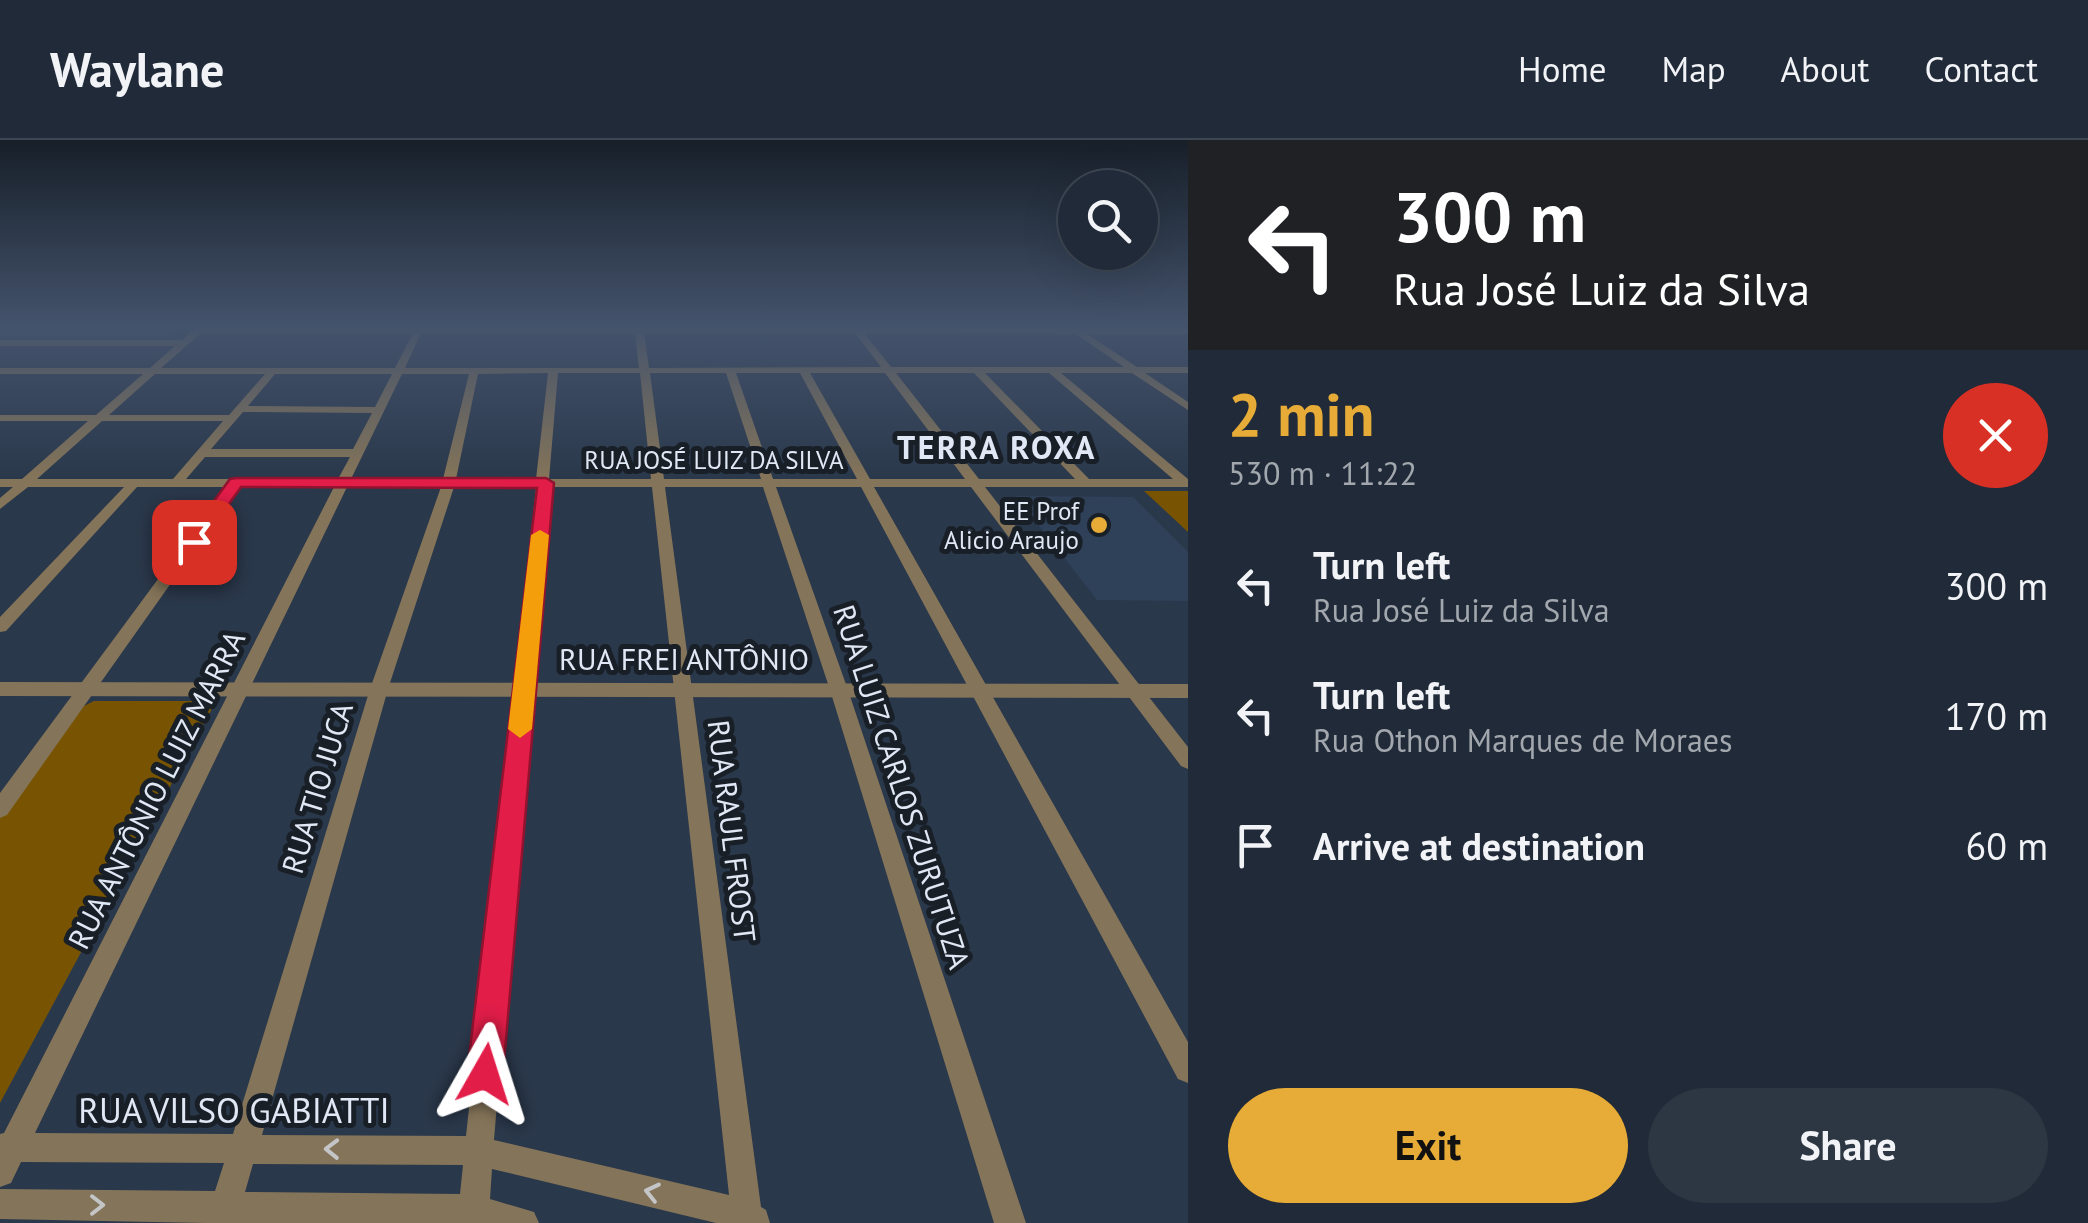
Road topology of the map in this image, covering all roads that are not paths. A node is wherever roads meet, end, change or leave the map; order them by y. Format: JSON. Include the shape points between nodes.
{"nodes":[{"id":1,"x":144,"y":378,"type":"edge"},
{"id":2,"x":267,"y":378,"type":"edge"},
{"id":3,"x":395,"y":378,"type":"edge"},
{"id":4,"x":473,"y":378,"type":"edge"},
{"id":5,"x":553,"y":378,"type":"edge"},
{"id":6,"x":643,"y":378,"type":"edge"},
{"id":7,"x":733,"y":378,"type":"edge"},
{"id":8,"x":807,"y":378,"type":"edge"},
{"id":9,"x":894,"y":378,"type":"edge"},
{"id":10,"x":984,"y":378,"type":"edge"},
{"id":11,"x":1060,"y":378,"type":"edge"},
{"id":12,"x":1146,"y":378,"type":"edge"},
{"id":13,"x":1188,"y":408,"type":"edge"},
{"id":14,"x":377,"y":410,"type":"junction"},
{"id":15,"x":236,"y":414,"type":"junction"},
{"id":16,"x":0,"y":418,"type":"edge"},
{"id":17,"x":98,"y":418,"type":"junction"},
{"id":18,"x":358,"y":453,"type":"junction"},
{"id":19,"x":202,"y":454,"type":"junction"},
{"id":20,"x":0,"y":482,"type":"edge"},
{"id":21,"x":25,"y":482,"type":"junction"},
{"id":22,"x":135,"y":482,"type":"junction"},
{"id":23,"x":177,"y":482,"type":"junction"},
{"id":24,"x":236,"y":482,"type":"junction"},
{"id":25,"x":656,"y":482,"type":"junction"},
{"id":26,"x":546,"y":483,"type":"junction"},
{"id":27,"x":768,"y":483,"type":"junction"},
{"id":28,"x":864,"y":483,"type":"junction"},
{"id":29,"x":974,"y":483,"type":"junction"},
{"id":30,"x":1086,"y":483,"type":"junction"},
{"id":31,"x":1187,"y":483,"type":"edge"},
{"id":32,"x":343,"y":484,"type":"junction"},
{"id":33,"x":448,"y":486,"type":"junction"},
{"id":34,"x":0,"y":505,"type":"edge"},
{"id":35,"x":0,"y":627,"type":"edge"},
{"id":36,"x":0,"y":689,"type":"edge"},
{"id":37,"x":87,"y":689,"type":"junction"},
{"id":38,"x":241,"y":689,"type":"junction"},
{"id":39,"x":379,"y":689,"type":"junction"},
{"id":40,"x":524,"y":690,"type":"junction"},
{"id":41,"x":681,"y":690,"type":"junction"},
{"id":42,"x":839,"y":690,"type":"junction"},
{"id":43,"x":978,"y":690,"type":"junction"},
{"id":44,"x":1134,"y":691,"type":"junction"},
{"id":45,"x":1188,"y":691,"type":"edge"},
{"id":46,"x":1188,"y":761,"type":"edge"},
{"id":47,"x":0,"y":809,"type":"edge"},
{"id":48,"x":1188,"y":1070,"type":"edge"},
{"id":49,"x":242,"y":1147,"type":"junction"},
{"id":50,"x":478,"y":1151,"type":"junction"},
{"id":51,"x":4,"y":1156,"type":"edge"},
{"id":52,"x":0,"y":1204,"type":"edge"},
{"id":53,"x":223,"y":1214,"type":"edge"},
{"id":54,"x":473,"y":1217,"type":"edge"},
{"id":55,"x":751,"y":1220,"type":"edge"},
{"id":56,"x":522,"y":1223,"type":"edge"},
{"id":57,"x":1010,"y":1223,"type":"edge"}],
"edges":[{"from":1,"to":17,"type":"street"},
{"from":2,"to":15,"type":"street"},
{"from":3,"to":14,"type":"street","name":"RUA ANTÔNIO LUIZ MARRA"},
{"from":4,"to":33,"type":"street","name":"RUA TIO JUCA"},
{"from":5,"to":26,"type":"street"},
{"from":6,"to":25,"type":"street","name":"RUA RAUL FROST"},
{"from":7,"to":27,"type":"street","name":"RUA LUIZ CARLOS ZURUTUZA"},
{"from":8,"to":28,"type":"street"},
{"from":9,"to":29,"type":"street"},
{"from":10,"to":30,"type":"street"},
{"from":11,"to":31,"type":"street"},
{"from":12,"to":13,"type":"street"},
{"from":14,"to":15,"type":"street"},
{"from":14,"to":18,"type":"street","name":"RUA ANTÔNIO LUIZ MARRA"},
{"from":15,"to":17,"type":"street"},
{"from":15,"to":19,"type":"street"},
{"from":16,"to":17,"type":"street"},
{"from":17,"to":21,"type":"street"},
{"from":18,"to":19,"type":"street"},
{"from":18,"to":32,"type":"street","name":"RUA ANTÔNIO LUIZ MARRA"},
{"from":19,"to":23,"type":"street"},
{"from":20,"to":21,"type":"street","name":"RUA JOSÉ LUIZ DA SILVA"},
{"from":21,"to":22,"type":"street","name":"RUA JOSÉ LUIZ DA SILVA"},
{"from":21,"to":34,"type":"street"},
{"from":22,"to":23,"type":"street","name":"RUA JOSÉ LUIZ DA SILVA"},
{"from":22,"to":35,"type":"street"},
{"from":23,"to":24,"type":"street","name":"RUA JOSÉ LUIZ DA SILVA"},
{"from":24,"to":32,"type":"street","name":"RUA JOSÉ LUIZ DA SILVA"},
{"from":24,"to":37,"type":"street"},
{"from":25,"to":26,"type":"street","name":"RUA JOSÉ LUIZ DA SILVA"},
{"from":25,"to":27,"type":"street","name":"RUA JOSÉ LUIZ DA SILVA"},
{"from":25,"to":41,"type":"street","name":"RUA RAUL FROST"},
{"from":26,"to":33,"type":"street","name":"RUA JOSÉ LUIZ DA SILVA"},
{"from":26,"to":40,"type":"street"},
{"from":27,"to":28,"type":"street","name":"RUA JOSÉ LUIZ DA SILVA"},
{"from":27,"to":42,"type":"street","name":"RUA LUIZ CARLOS ZURUTUZA"},
{"from":28,"to":29,"type":"street","name":"RUA JOSÉ LUIZ DA SILVA"},
{"from":28,"to":43,"type":"street"},
{"from":29,"to":30,"type":"street","name":"RUA JOSÉ LUIZ DA SILVA"},
{"from":29,"to":44,"type":"street"},
{"from":30,"to":31,"type":"street","name":"RUA JOSÉ LUIZ DA SILVA"},
{"from":32,"to":33,"type":"street","name":"RUA JOSÉ LUIZ DA SILVA"},
{"from":32,"to":38,"type":"street","name":"RUA ANTÔNIO LUIZ MARRA"},
{"from":33,"to":39,"type":"street","name":"RUA TIO JUCA"},
{"from":36,"to":37,"type":"street","name":"RUA FREI ANTÔNIO"},
{"from":37,"to":38,"type":"street","name":"RUA FREI ANTÔNIO"},
{"from":37,"to":47,"type":"street"},
{"from":38,"to":39,"type":"street","name":"RUA FREI ANTÔNIO"},
{"from":38,"to":51,"type":"street","name":"RUA ANTÔNIO LUIZ MARRA"},
{"from":39,"to":40,"type":"street","name":"RUA FREI ANTÔNIO"},
{"from":39,"to":49,"type":"street","name":"RUA TIO JUCA"},
{"from":40,"to":41,"type":"street","name":"RUA FREI ANTÔNIO"},
{"from":40,"to":50,"type":"street"},
{"from":41,"to":42,"type":"street","name":"RUA FREI ANTÔNIO"},
{"from":41,"to":55,"type":"street","name":"RUA RAUL FROST"},
{"from":42,"to":43,"type":"street","name":"RUA FREI ANTÔNIO"},
{"from":42,"to":57,"type":"street","name":"RUA LUIZ CARLOS ZURUTUZA"},
{"from":43,"to":44,"type":"street","name":"RUA FREI ANTÔNIO"},
{"from":43,"to":48,"type":"street"},
{"from":44,"to":45,"type":"street","name":"RUA FREI ANTÔNIO"},
{"from":44,"to":46,"type":"street"},
{"from":50,"to":49,"type":"street","name":"RUA VILSO GABIATTI","one_way":true},
{"from":49,"to":51,"type":"street","name":"RUA VILSO GABIATTI"},
{"from":49,"to":53,"type":"street","name":"RUA TIO JUCA"},
{"from":50,"to":54,"type":"street"},
{"from":55,"to":50,"type":"street","name":"RUA VILSO GABIATTI","one_way":true},
{"from":52,"to":53,"type":"street","one_way":true},
{"from":53,"to":54,"type":"street"},
{"from":54,"to":56,"type":"street"}]}
